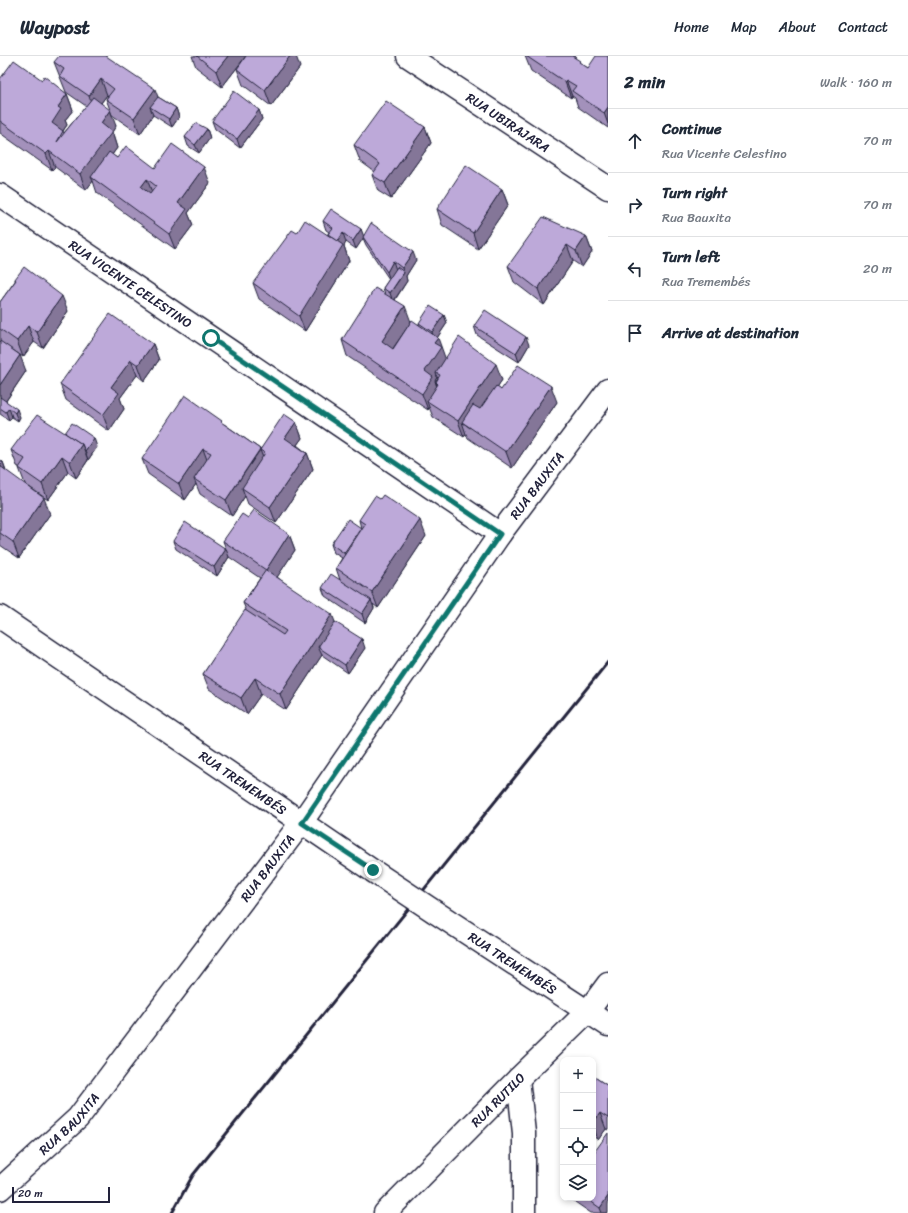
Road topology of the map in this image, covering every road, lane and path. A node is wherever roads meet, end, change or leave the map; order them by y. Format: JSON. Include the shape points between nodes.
{"nodes":[{"id":1,"x":408,"y":56,"type":"edge"},
{"id":2,"x":608,"y":188,"type":"edge"},
{"id":3,"x":0,"y":195,"type":"edge"},
{"id":4,"x":608,"y":390,"type":"edge"},
{"id":5,"x":500,"y":534,"type":"junction"},
{"id":6,"x":0,"y":617,"type":"edge"},
{"id":7,"x":302,"y":823,"type":"junction"},
{"id":8,"x":608,"y":984,"type":"edge"},
{"id":9,"x":588,"y":1011,"type":"junction"},
{"id":10,"x":608,"y":1025,"type":"edge"},
{"id":11,"x":518,"y":1078,"type":"junction"},
{"id":12,"x":0,"y":1189,"type":"edge"},
{"id":13,"x":386,"y":1213,"type":"edge"},
{"id":14,"x":524,"y":1213,"type":"edge"}],
"edges":[{"from":1,"to":2,"type":"street","name":"RUA UBIRAJARA"},
{"from":3,"to":5,"type":"street","name":"RUA VICENTE CELESTINO"},
{"from":4,"to":5,"type":"street","name":"RUA BAUXITA"},
{"from":5,"to":7,"type":"street","name":"RUA BAUXITA"},
{"from":6,"to":7,"type":"street","name":"RUA TREMEMBÉS"},
{"from":7,"to":9,"type":"street","name":"RUA TREMEMBÉS","bridge":true},
{"from":7,"to":12,"type":"street","name":"RUA BAUXITA","via":[[78,1118]]},
{"from":8,"to":9,"type":"street","name":"RUA RUTILO"},
{"from":9,"to":10,"type":"street","name":"RUA TREMEMBÉS"},
{"from":9,"to":11,"type":"street","name":"RUA RUTILO"},
{"from":11,"to":13,"type":"street","name":"RUA RUTILO"},
{"from":11,"to":14,"type":"street","via":[[524,1133]]}]}
